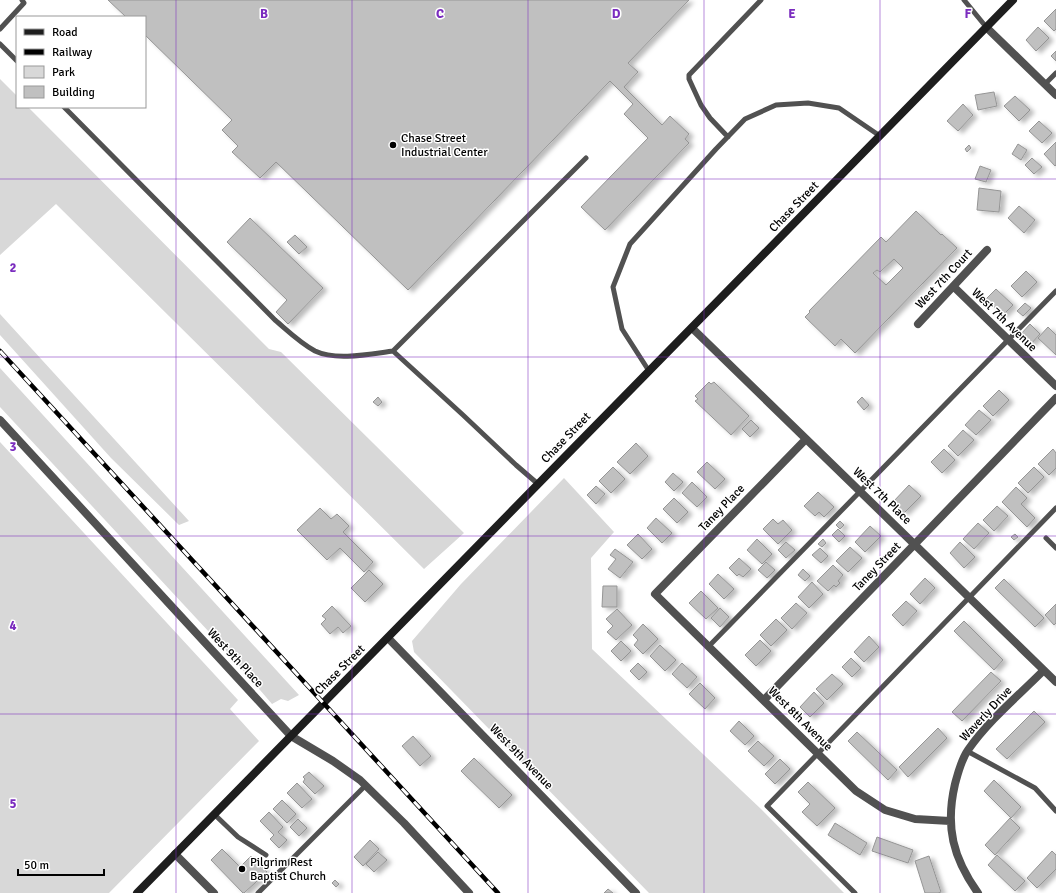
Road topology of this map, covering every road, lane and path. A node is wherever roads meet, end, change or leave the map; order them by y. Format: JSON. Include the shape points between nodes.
{"nodes":[{"id":1,"x":761,"y":0,"type":"edge"},
{"id":2,"x":964,"y":0,"type":"edge"},
{"id":3,"x":1013,"y":0,"type":"edge"},
{"id":4,"x":24,"y":1,"type":"edge"},
{"id":5,"x":0,"y":28,"type":"edge"},
{"id":6,"x":986,"y":28,"type":"junction"},
{"id":7,"x":0,"y":44,"type":"edge"},
{"id":8,"x":16,"y":60,"type":"edge"},
{"id":9,"x":1056,"y":73,"type":"edge"},
{"id":10,"x":1045,"y":84,"type":"junction"},
{"id":11,"x":1056,"y":95,"type":"edge"},
{"id":12,"x":65,"y":108,"type":"edge"},
{"id":13,"x":880,"y":136,"type":"junction"},
{"id":14,"x":728,"y":137,"type":"junction"},
{"id":15,"x":586,"y":158,"type":"dead end"},
{"id":16,"x":987,"y":250,"type":"dead end"},
{"id":17,"x":954,"y":287,"type":"junction"},
{"id":18,"x":1056,"y":291,"type":"edge"},
{"id":19,"x":918,"y":324,"type":"dead end"},
{"id":20,"x":692,"y":328,"type":"junction"},
{"id":21,"x":1008,"y":340,"type":"junction"},
{"id":22,"x":393,"y":351,"type":"junction"},
{"id":23,"x":649,"y":371,"type":"junction"},
{"id":24,"x":1056,"y":386,"type":"edge"},
{"id":25,"x":1056,"y":398,"type":"edge"},
{"id":26,"x":0,"y":420,"type":"edge"},
{"id":27,"x":806,"y":439,"type":"junction"},
{"id":28,"x":538,"y":484,"type":"junction"},
{"id":29,"x":860,"y":491,"type":"junction"},
{"id":30,"x":1056,"y":508,"type":"edge"},
{"id":31,"x":1046,"y":538,"type":"dead end"},
{"id":32,"x":915,"y":544,"type":"junction"},
{"id":33,"x":1056,"y":548,"type":"edge"},
{"id":34,"x":655,"y":594,"type":"joint"},
{"id":35,"x":969,"y":598,"type":"junction"},
{"id":36,"x":388,"y":638,"type":"junction"},
{"id":37,"x":709,"y":646,"type":"junction"},
{"id":38,"x":1043,"y":671,"type":"junction"},
{"id":39,"x":1056,"y":682,"type":"edge"},
{"id":40,"x":764,"y":700,"type":"junction"},
{"id":41,"x":291,"y":736,"type":"junction"},
{"id":42,"x":967,"y":751,"type":"junction"},
{"id":43,"x":818,"y":754,"type":"junction"},
{"id":44,"x":366,"y":785,"type":"junction"},
{"id":45,"x":1056,"y":811,"type":"edge"},
{"id":46,"x":214,"y":814,"type":"junction"},
{"id":47,"x":950,"y":821,"type":"junction"},
{"id":48,"x":175,"y":854,"type":"junction"},
{"id":49,"x":266,"y":855,"type":"dead end"},
{"id":50,"x":137,"y":893,"type":"edge"},
{"id":51,"x":214,"y":893,"type":"edge"},
{"id":52,"x":258,"y":893,"type":"edge"},
{"id":53,"x":469,"y":893,"type":"edge"},
{"id":54,"x":636,"y":893,"type":"edge"},
{"id":55,"x":855,"y":893,"type":"edge"},
{"id":56,"x":978,"y":893,"type":"edge"}],
"edges":[{"from":1,"to":14,"type":"lane","via":[[689,75],[704,109]]},
{"from":2,"to":6,"type":"lane"},
{"from":3,"to":6,"type":"street","name":"Chase Street"},
{"from":4,"to":5,"type":"lane"},
{"from":6,"to":10,"type":"street"},
{"from":6,"to":13,"type":"street","name":"Chase Street"},
{"from":7,"to":8,"type":"lane"},
{"from":9,"to":10,"type":"lane"},
{"from":10,"to":11,"type":"street"},
{"from":12,"to":22,"type":"lane","via":[[293,336],[316,351],[333,356]]},
{"from":13,"to":14,"type":"lane","via":[[839,108],[808,103],[776,105],[745,119]]},
{"from":13,"to":20,"type":"street","name":"Chase Street"},
{"from":14,"to":23,"type":"lane","via":[[630,244],[614,287],[622,329]]},
{"from":15,"to":22,"type":"lane"},
{"from":16,"to":17,"type":"street","name":"West 7th Court"},
{"from":17,"to":19,"type":"street","name":"West 7th Court"},
{"from":17,"to":21,"type":"street","name":"West 7th Avenue"},
{"from":18,"to":21,"type":"lane"},
{"from":20,"to":23,"type":"street","name":"Chase Street"},
{"from":20,"to":27,"type":"street","name":"West 7th Place"},
{"from":21,"to":24,"type":"street","name":"West 7th Avenue"},
{"from":21,"to":29,"type":"lane"},
{"from":22,"to":28,"type":"lane"},
{"from":23,"to":28,"type":"street","name":"Chase Street"},
{"from":25,"to":32,"type":"street","name":"Taney Street"},
{"from":26,"to":41,"type":"street","name":"West 9th Place"},
{"from":27,"to":29,"type":"street","name":"West 7th Place"},
{"from":27,"to":34,"type":"street","name":"Taney Place"},
{"from":28,"to":36,"type":"street","name":"Chase Street"},
{"from":29,"to":32,"type":"street","name":"West 7th Place"},
{"from":29,"to":37,"type":"lane"},
{"from":30,"to":35,"type":"lane"},
{"from":31,"to":33,"type":"lane"},
{"from":32,"to":35,"type":"street","name":"West 7th Place"},
{"from":32,"to":40,"type":"street","name":"Taney Street"},
{"from":34,"to":37,"type":"street","name":"West 8th Avenue"},
{"from":35,"to":38,"type":"street","name":"West 7th Place"},
{"from":35,"to":43,"type":"lane"},
{"from":36,"to":41,"type":"street","name":"Chase Street"},
{"from":36,"to":54,"type":"street","name":"West 9th Avenue"},
{"from":37,"to":40,"type":"street","name":"West 8th Avenue"},
{"from":38,"to":39,"type":"street","name":"West 7th Place"},
{"from":38,"to":42,"type":"street","name":"Waverly Drive"},
{"from":40,"to":43,"type":"street","name":"West 8th Avenue"},
{"from":41,"to":44,"type":"street","name":"West 9th Place","via":[[350,772]]},
{"from":41,"to":46,"type":"street","name":"Chase Street"},
{"from":42,"to":45,"type":"lane","via":[[1035,788]]},
{"from":42,"to":47,"type":"street","name":"Waverly Drive","via":[[958,770],[952,795]]},
{"from":43,"to":47,"type":"street","name":"West 8th Avenue","via":[[856,791],[885,810],[915,819]]},
{"from":43,"to":55,"type":"lane","via":[[767,806]]},
{"from":44,"to":52,"type":"lane"},
{"from":44,"to":53,"type":"street","name":"West 9th Place"},
{"from":46,"to":48,"type":"street","name":"Chase Street"},
{"from":46,"to":49,"type":"lane","via":[[238,837]]},
{"from":47,"to":56,"type":"street","name":"Waverly Drive","via":[[956,852],[968,879]]},
{"from":48,"to":50,"type":"street","name":"Chase Street"},
{"from":48,"to":51,"type":"street"}]}
